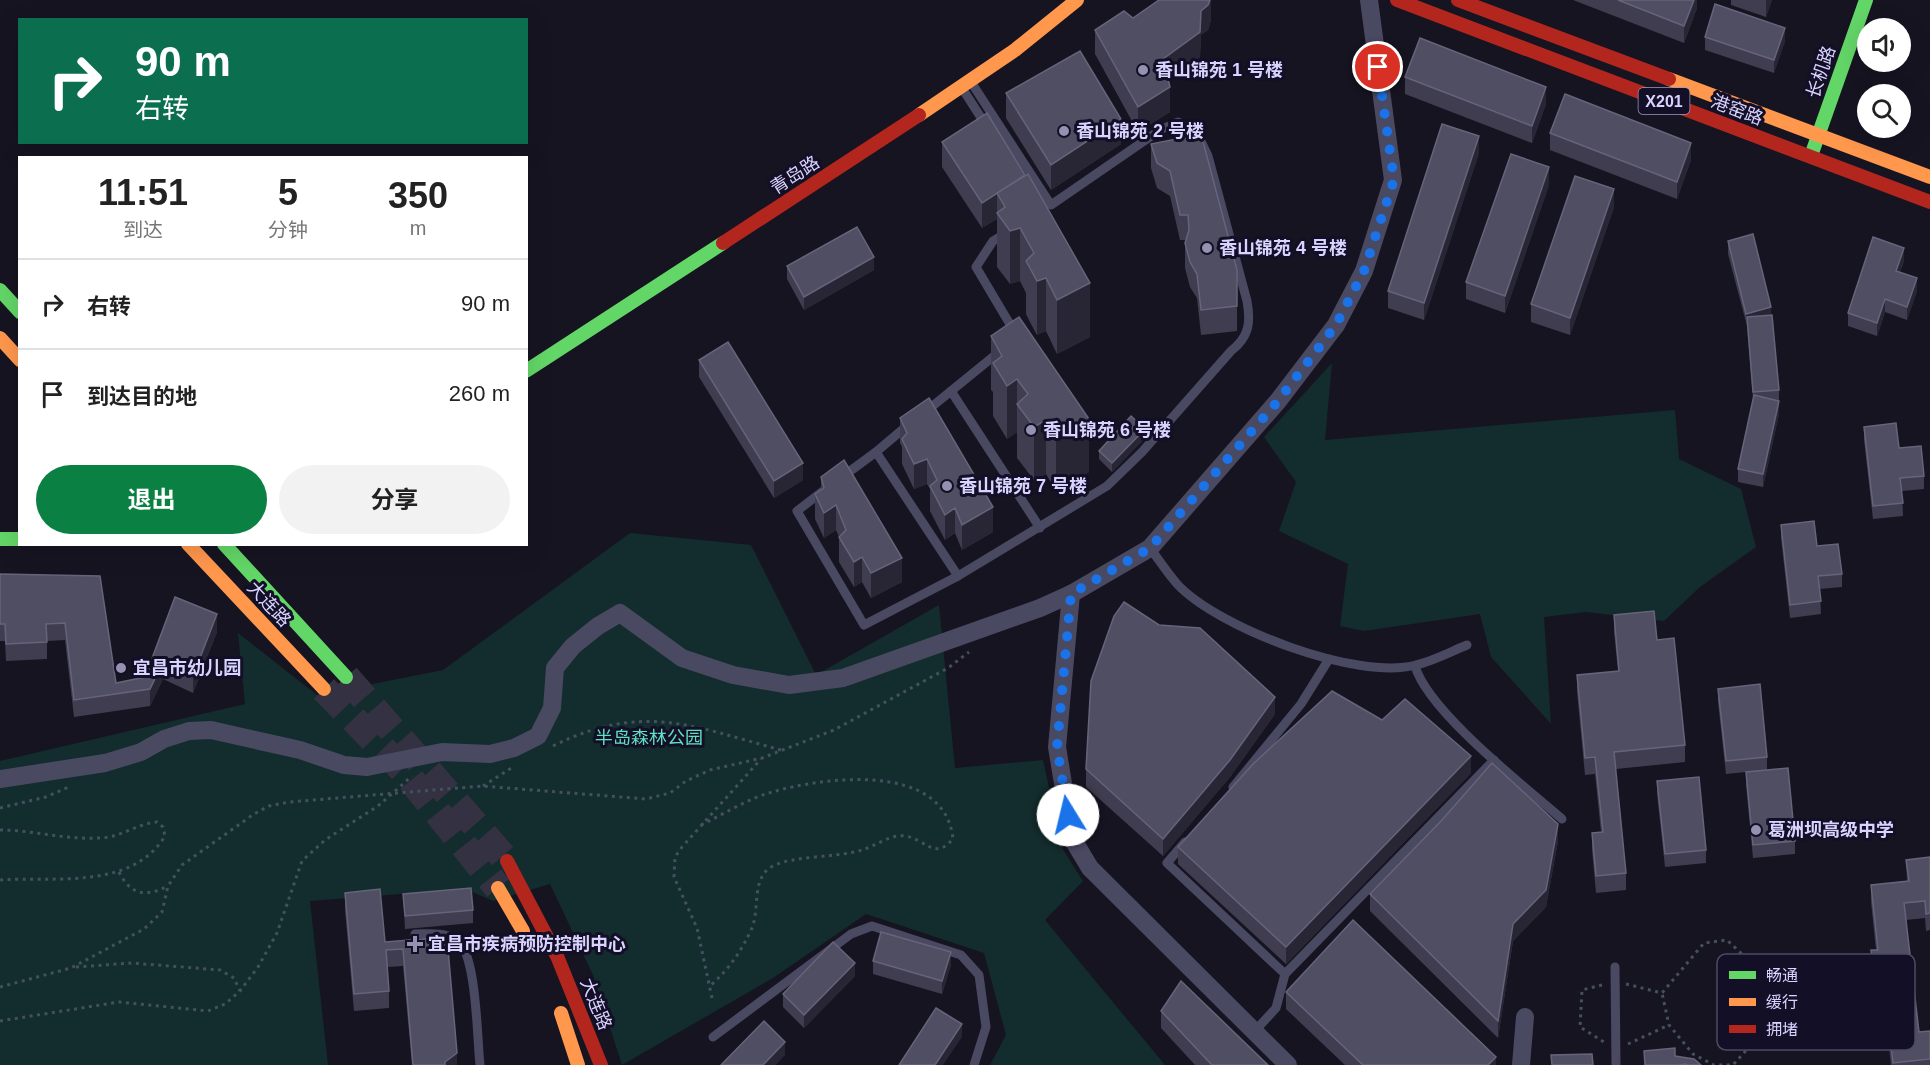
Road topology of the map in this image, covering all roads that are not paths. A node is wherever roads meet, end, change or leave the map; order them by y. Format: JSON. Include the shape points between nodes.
{"nodes":[{"id":1,"x":1077,"y":0,"type":"edge"},
{"id":2,"x":1369,"y":0,"type":"edge"},
{"id":3,"x":1397,"y":0,"type":"edge"},
{"id":4,"x":1458,"y":0,"type":"edge"},
{"id":5,"x":1866,"y":0,"type":"edge"},
{"id":6,"x":965,"y":83,"type":"junction"},
{"id":7,"x":991,"y":132,"type":"edge"},
{"id":8,"x":1818,"y":135,"type":"junction"},
{"id":9,"x":1810,"y":157,"type":"junction"},
{"id":10,"x":1930,"y":177,"type":"edge"},
{"id":11,"x":1031,"y":194,"type":"edge"},
{"id":12,"x":1930,"y":202,"type":"edge"},
{"id":13,"x":1051,"y":205,"type":"junction"},
{"id":14,"x":1013,"y":229,"type":"edge"},
{"id":15,"x":0,"y":290,"type":"edge"},
{"id":16,"x":18,"y":310,"type":"edge"},
{"id":17,"x":0,"y":338,"type":"edge"},
{"id":18,"x":1012,"y":340,"type":"edge"},
{"id":19,"x":1003,"y":349,"type":"edge"},
{"id":20,"x":18,"y":358,"type":"edge"},
{"id":21,"x":528,"y":370,"type":"edge"},
{"id":22,"x":951,"y":391,"type":"junction"},
{"id":23,"x":876,"y":452,"type":"junction"},
{"id":24,"x":1040,"y":528,"type":"junction"},
{"id":25,"x":0,"y":538,"type":"edge"},
{"id":26,"x":18,"y":539,"type":"edge"},
{"id":27,"x":190,"y":546,"type":"edge"},
{"id":28,"x":226,"y":546,"type":"edge"},
{"id":29,"x":1150,"y":548,"type":"junction"},
{"id":30,"x":958,"y":576,"type":"junction"},
{"id":31,"x":1071,"y":594,"type":"junction"},
{"id":32,"x":1467,"y":645,"type":"dead end"},
{"id":33,"x":1329,"y":659,"type":"junction"},
{"id":34,"x":1414,"y":666,"type":"junction"},
{"id":35,"x":346,"y":677,"type":"tunnel mouth"},
{"id":36,"x":324,"y":689,"type":"tunnel mouth"},
{"id":37,"x":1494,"y":760,"type":"junction"},
{"id":38,"x":0,"y":779,"type":"edge"},
{"id":39,"x":1225,"y":797,"type":"edge"},
{"id":40,"x":1562,"y":819,"type":"dead end"},
{"id":41,"x":1189,"y":838,"type":"edge"},
{"id":42,"x":507,"y":861,"type":"tunnel mouth"},
{"id":43,"x":498,"y":888,"type":"tunnel mouth"},
{"id":44,"x":415,"y":934,"type":"dead end"},
{"id":45,"x":529,"y":941,"type":"dead end"},
{"id":46,"x":1615,"y":967,"type":"dead end"},
{"id":47,"x":1285,"y":975,"type":"junction"},
{"id":48,"x":556,"y":1001,"type":"dead end"},
{"id":49,"x":1525,"y":1017,"type":"dead end"},
{"id":50,"x":1254,"y":1032,"type":"junction"},
{"id":51,"x":713,"y":1037,"type":"dead end"},
{"id":52,"x":480,"y":1065,"type":"edge"},
{"id":53,"x":578,"y":1065,"type":"edge"},
{"id":54,"x":601,"y":1065,"type":"edge"},
{"id":55,"x":974,"y":1065,"type":"edge"},
{"id":56,"x":1288,"y":1065,"type":"edge"},
{"id":57,"x":1521,"y":1065,"type":"edge"},
{"id":58,"x":1616,"y":1065,"type":"edge"}],
"edges":[{"from":1,"to":6,"type":"main road","name":"青岛路","via":[[1015,50]]},
{"from":2,"to":29,"type":"street","via":[[1394,180],[1364,271],[1336,325],[1278,401]]},
{"from":3,"to":9,"type":"main road","name":"港窑路","number":"X201"},
{"from":4,"to":8,"type":"main road","name":"港窑路","number":"X201"},
{"from":5,"to":8,"type":"main road","name":"长机路"},
{"from":6,"to":7,"type":"lane"},
{"from":6,"to":13,"type":"lane"},
{"from":6,"to":21,"type":"main road","name":"青岛路"},
{"from":8,"to":9,"type":"main road","name":"长机路"},
{"from":8,"to":10,"type":"main road","name":"港窑路","number":"X201"},
{"from":9,"to":12,"type":"main road","name":"港窑路","number":"X201"},
{"from":11,"to":13,"type":"lane","via":[[1042,211]]},
{"from":13,"to":24,"type":"lane","via":[[1160,130],[1178,123],[1197,133],[1208,156],[1250,318],[1242,343],[1142,452],[1107,486]]},
{"from":14,"to":18,"type":"lane","via":[[993,241],[976,267],[1011,326]]},
{"from":15,"to":16,"type":"main road"},
{"from":17,"to":20,"type":"main road"},
{"from":19,"to":22,"type":"lane"},
{"from":22,"to":23,"type":"lane"},
{"from":22,"to":24,"type":"lane"},
{"from":23,"to":30,"type":"lane"},
{"from":23,"to":30,"type":"lane","via":[[797,511],[864,626]]},
{"from":24,"to":30,"type":"lane"},
{"from":25,"to":26,"type":"main road"},
{"from":27,"to":36,"type":"main road","name":"大连路"},
{"from":28,"to":35,"type":"main road","name":"大连路"},
{"from":29,"to":31,"type":"street"},
{"from":29,"to":33,"type":"lane","via":[[1179,586],[1220,615],[1270,641]]},
{"from":31,"to":38,"type":"street","via":[[843,678],[789,685],[733,675],[682,658],[620,613],[573,646],[555,668],[552,708],[538,736],[490,754],[442,752],[367,767],[344,765],[211,729],[164,739],[141,752],[86,766]]},
{"from":31,"to":50,"type":"street","via":[[1057,747],[1072,838],[1090,868]]},
{"from":32,"to":34,"type":"lane"},
{"from":33,"to":34,"type":"lane","via":[[1377,669]]},
{"from":33,"to":39,"type":"lane","via":[[1301,704]]},
{"from":34,"to":37,"type":"lane","via":[[1432,698]]},
{"from":37,"to":40,"type":"lane"},
{"from":37,"to":47,"type":"lane"},
{"from":41,"to":47,"type":"lane","via":[[1167,863]]},
{"from":42,"to":54,"type":"main road","name":"大连路","via":[[557,956]]},
{"from":43,"to":45,"type":"main road"},
{"from":44,"to":52,"type":"lane","via":[[442,934],[458,940],[466,950]]},
{"from":46,"to":58,"type":"lane"},
{"from":47,"to":50,"type":"lane","via":[[1276,1008]]},
{"from":48,"to":53,"type":"main road","name":"大连路"},
{"from":49,"to":57,"type":"street"},
{"from":50,"to":56,"type":"street"},
{"from":51,"to":55,"type":"lane","via":[[851,934],[872,926],[961,955],[979,975],[986,1027]]}]}
